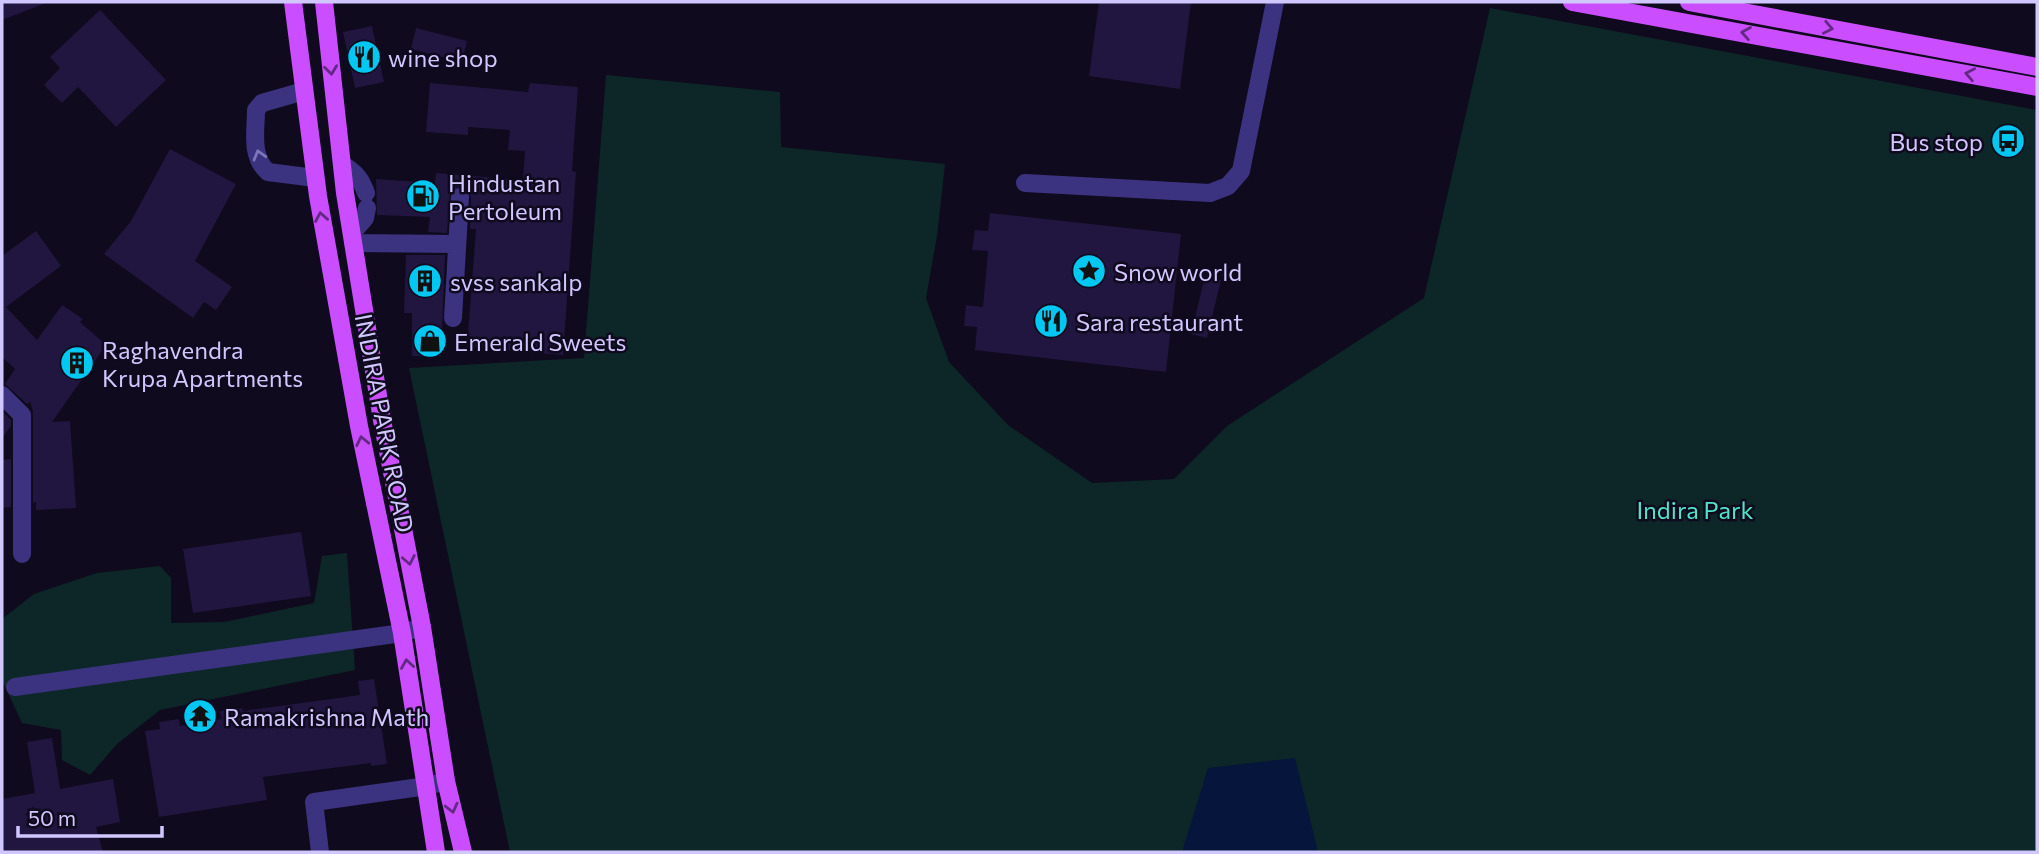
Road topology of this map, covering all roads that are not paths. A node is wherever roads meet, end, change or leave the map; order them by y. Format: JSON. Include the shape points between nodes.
{"nodes":[{"id":1,"x":293,"y":2,"type":"edge"},
{"id":2,"x":324,"y":2,"type":"edge"},
{"id":3,"x":1275,"y":2,"type":"edge"},
{"id":4,"x":1572,"y":2,"type":"edge"},
{"id":5,"x":1689,"y":2,"type":"edge"},
{"id":6,"x":2037,"y":67,"type":"edge"},
{"id":7,"x":2037,"y":87,"type":"edge"},
{"id":8,"x":304,"y":91,"type":"junction"},
{"id":9,"x":343,"y":165,"type":"junction"},
{"id":10,"x":315,"y":178,"type":"junction"},
{"id":11,"x":1025,"y":183,"type":"dead end"},
{"id":12,"x":460,"y":197,"type":"dead end"},
{"id":13,"x":352,"y":238,"type":"junction"},
{"id":14,"x":457,"y":244,"type":"junction"},
{"id":15,"x":453,"y":318,"type":"dead end"},
{"id":16,"x":2,"y":395,"type":"edge"},
{"id":17,"x":22,"y":554,"type":"dead end"},
{"id":18,"x":422,"y":627,"type":"junction"},
{"id":19,"x":402,"y":632,"type":"junction"},
{"id":20,"x":15,"y":687,"type":"dead end"},
{"id":21,"x":446,"y":781,"type":"junction"},
{"id":22,"x":427,"y":786,"type":"junction"},
{"id":23,"x":320,"y":852,"type":"edge"},
{"id":24,"x":436,"y":852,"type":"edge"},
{"id":25,"x":463,"y":852,"type":"edge"}],
"edges":[{"from":1,"to":8,"type":"main road","name":"INDIRA PARK ROAD"},
{"from":2,"to":9,"type":"main road","name":"INDIRA PARK ROAD","one_way":true},
{"from":3,"to":11,"type":"street","via":[[1241,171],[1228,186],[1210,193]]},
{"from":7,"to":4,"type":"main road","one_way":true},
{"from":5,"to":6,"type":"main road","one_way":true},
{"from":8,"to":10,"type":"main road","name":"INDIRA PARK ROAD"},
{"from":10,"to":8,"type":"street","one_way":true,"via":[[268,173],[255,151],[256,110],[262,103]]},
{"from":9,"to":13,"type":"main road","name":"INDIRA PARK ROAD"},
{"from":9,"to":13,"type":"street","via":[[362,181],[367,200],[365,218]]},
{"from":19,"to":10,"type":"main road","name":"INDIRA PARK ROAD","one_way":true},
{"from":12,"to":14,"type":"street"},
{"from":13,"to":14,"type":"street"},
{"from":13,"to":18,"type":"main road","name":"INDIRA PARK ROAD","one_way":true},
{"from":14,"to":15,"type":"street"},
{"from":16,"to":17,"type":"street","via":[[22,415]]},
{"from":18,"to":19,"type":"street"},
{"from":18,"to":21,"type":"main road","name":"INDIRA PARK ROAD"},
{"from":19,"to":20,"type":"street"},
{"from":22,"to":19,"type":"main road","name":"INDIRA PARK ROAD","one_way":true},
{"from":21,"to":22,"type":"street"},
{"from":21,"to":25,"type":"main road","name":"INDIRA PARK ROAD","one_way":true},
{"from":22,"to":23,"type":"street","via":[[314,802]]},
{"from":22,"to":24,"type":"main road","name":"INDIRA PARK ROAD"}]}
